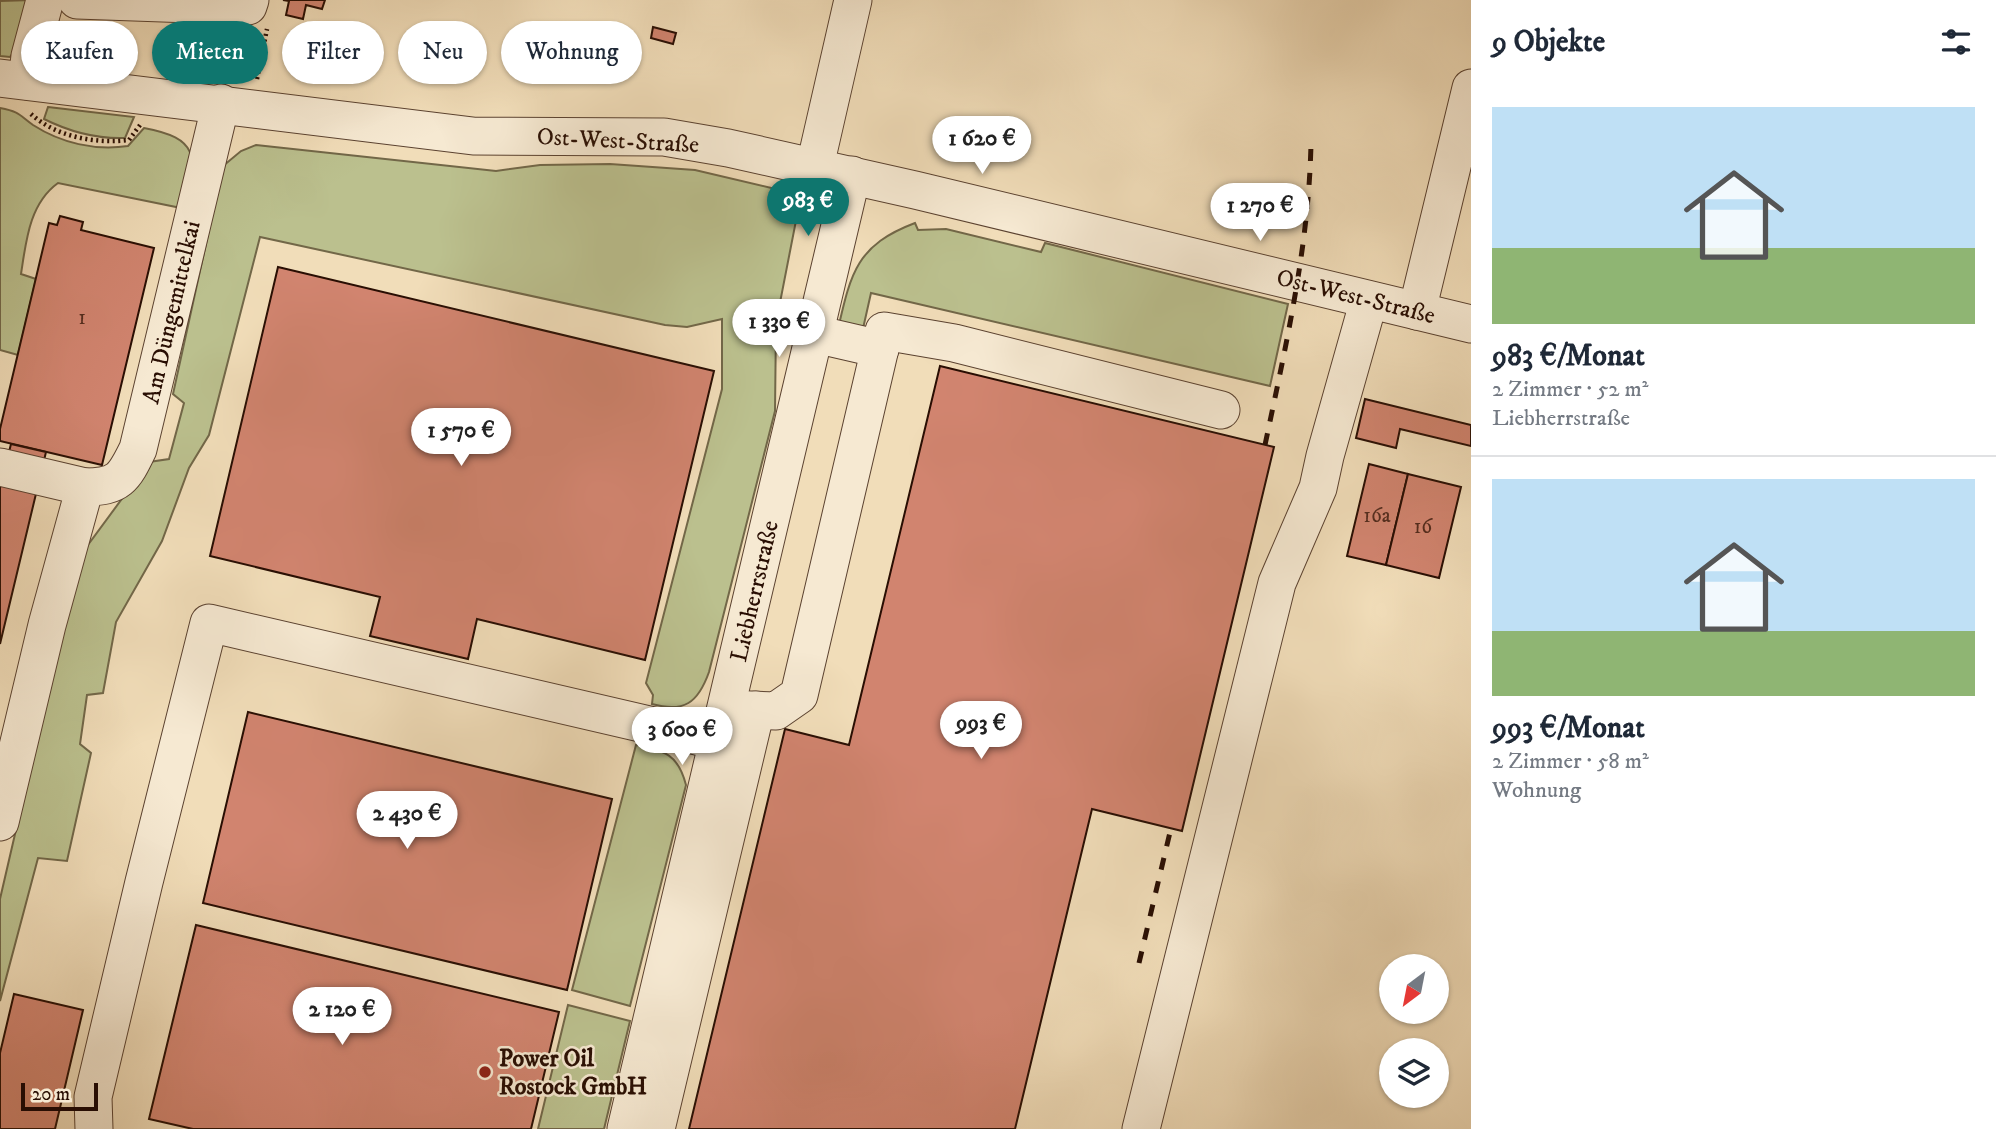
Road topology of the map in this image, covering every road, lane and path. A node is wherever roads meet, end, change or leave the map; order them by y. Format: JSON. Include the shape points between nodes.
{"nodes":[{"id":1,"x":45,"y":0,"type":"edge"},
{"id":2,"x":77,"y":0,"type":"edge"},
{"id":3,"x":853,"y":0,"type":"edge"},
{"id":4,"x":249,"y":3,"type":"edge"},
{"id":5,"x":13,"y":80,"type":"edge"},
{"id":6,"x":1471,"y":89,"type":"edge"},
{"id":7,"x":145,"y":95,"type":"junction"},
{"id":8,"x":236,"y":105,"type":"junction"},
{"id":9,"x":815,"y":166,"type":"junction"},
{"id":10,"x":852,"y":175,"type":"junction"},
{"id":11,"x":1369,"y":300,"type":"junction"},
{"id":12,"x":1417,"y":311,"type":"junction"},
{"id":13,"x":1471,"y":324,"type":"edge"},
{"id":14,"x":815,"y":334,"type":"junction"},
{"id":15,"x":880,"y":349,"type":"junction"},
{"id":16,"x":1221,"y":410,"type":"dead end"},
{"id":17,"x":0,"y":467,"type":"edge"},
{"id":18,"x":85,"y":488,"type":"junction"},
{"id":19,"x":733,"y":720,"type":"junction"},
{"id":20,"x":0,"y":822,"type":"edge"},
{"id":21,"x":666,"y":1023,"type":"junction"},
{"id":22,"x":94,"y":1129,"type":"edge"},
{"id":23,"x":626,"y":1129,"type":"edge"},
{"id":24,"x":656,"y":1129,"type":"edge"},
{"id":25,"x":1141,"y":1129,"type":"edge"}],
"edges":[{"from":1,"to":5,"type":"street","via":[[30,56]]},
{"from":2,"to":4,"type":"street"},
{"from":3,"to":9,"type":"street"},
{"from":4,"to":8,"type":"path","via":[[271,11]]},
{"from":5,"to":7,"type":"street","name":"Ost-West-Straße"},
{"from":5,"to":7,"type":"path","via":[[24,107],[40,121],[67,135],[107,143],[129,140],[142,122]]},
{"from":6,"to":12,"type":"street"},
{"from":7,"to":8,"type":"street","name":"Ost-West-Straße"},
{"from":8,"to":9,"type":"street","name":"Ost-West-Straße","via":[[473,136],[664,137]]},
{"from":8,"to":18,"type":"street","name":"Am Düngemittelkai","via":[[138,449],[125,476],[107,487]]},
{"from":9,"to":10,"type":"street","name":"Ost-West-Straße"},
{"from":10,"to":11,"type":"street","name":"Ost-West-Straße"},
{"from":10,"to":14,"type":"street","name":"Liebherrstraße"},
{"from":11,"to":12,"type":"street","name":"Ost-West-Straße"},
{"from":11,"to":25,"type":"street","via":[[1318,488],[1277,583]]},
{"from":12,"to":13,"type":"street","name":"Ost-West-Straße"},
{"from":14,"to":15,"type":"street"},
{"from":14,"to":19,"type":"street","name":"Liebherrstraße"},
{"from":15,"to":16,"type":"street","via":[[884,331],[942,341]]},
{"from":15,"to":19,"type":"street","via":[[799,695],[776,711]]},
{"from":17,"to":18,"type":"street","name":"Am Düngemittelkai"},
{"from":18,"to":20,"type":"street"},
{"from":19,"to":21,"type":"street","name":"Liebherrstraße"},
{"from":19,"to":21,"type":"street"},
{"from":19,"to":22,"type":"street","via":[[209,623],[93,1097]]},
{"from":21,"to":23,"type":"street","name":"Liebherrstraße"},
{"from":21,"to":24,"type":"street"}]}
